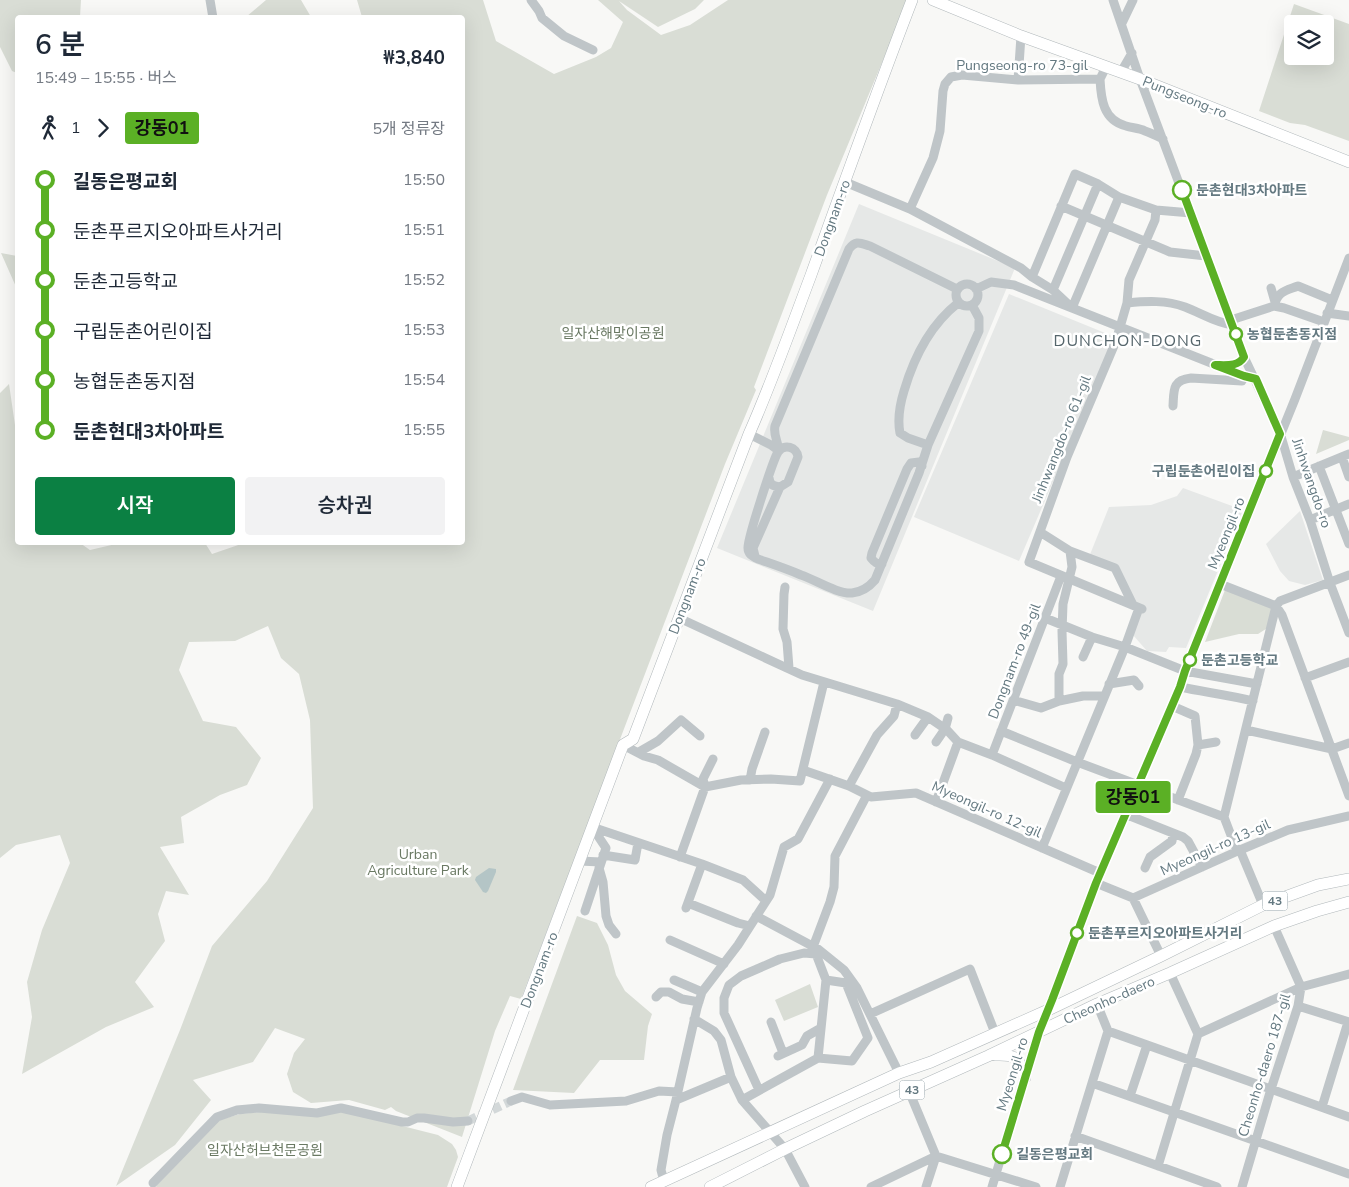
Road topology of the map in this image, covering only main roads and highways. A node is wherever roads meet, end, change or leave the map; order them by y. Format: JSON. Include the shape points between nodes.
{"nodes":[{"id":1,"x":912,"y":0,"type":"edge"},
{"id":2,"x":933,"y":0,"type":"edge"},
{"id":3,"x":1349,"y":162,"type":"edge"},
{"id":4,"x":1349,"y":878,"type":"edge"},
{"id":5,"x":1349,"y":902,"type":"edge"},
{"id":6,"x":988,"y":1056,"type":"junction"},
{"id":7,"x":1026,"y":1078,"type":"road end"},
{"id":8,"x":457,"y":1187,"type":"edge"},
{"id":9,"x":651,"y":1187,"type":"edge"},
{"id":10,"x":710,"y":1187,"type":"edge"}],
"edges":[{"from":1,"to":8,"type":"main road","name":"Dongnam-ro","via":[[770,386],[633,739],[623,745]]},
{"from":2,"to":3,"type":"main road","name":"Pungseong-ro"},
{"from":4,"to":9,"type":"main road","name":"Cheonho-daero","number":"43","via":[[1318,885],[1263,905],[1048,1010],[899,1073]]},
{"from":5,"to":6,"type":"main road","name":"Cheonho-daero","number":"43","via":[[1274,926]]},
{"from":6,"to":7,"type":"main road","via":[[1005,1054],[1016,1058]]},
{"from":6,"to":10,"type":"main road","name":"Cheonho-daero","number":"43"}]}
